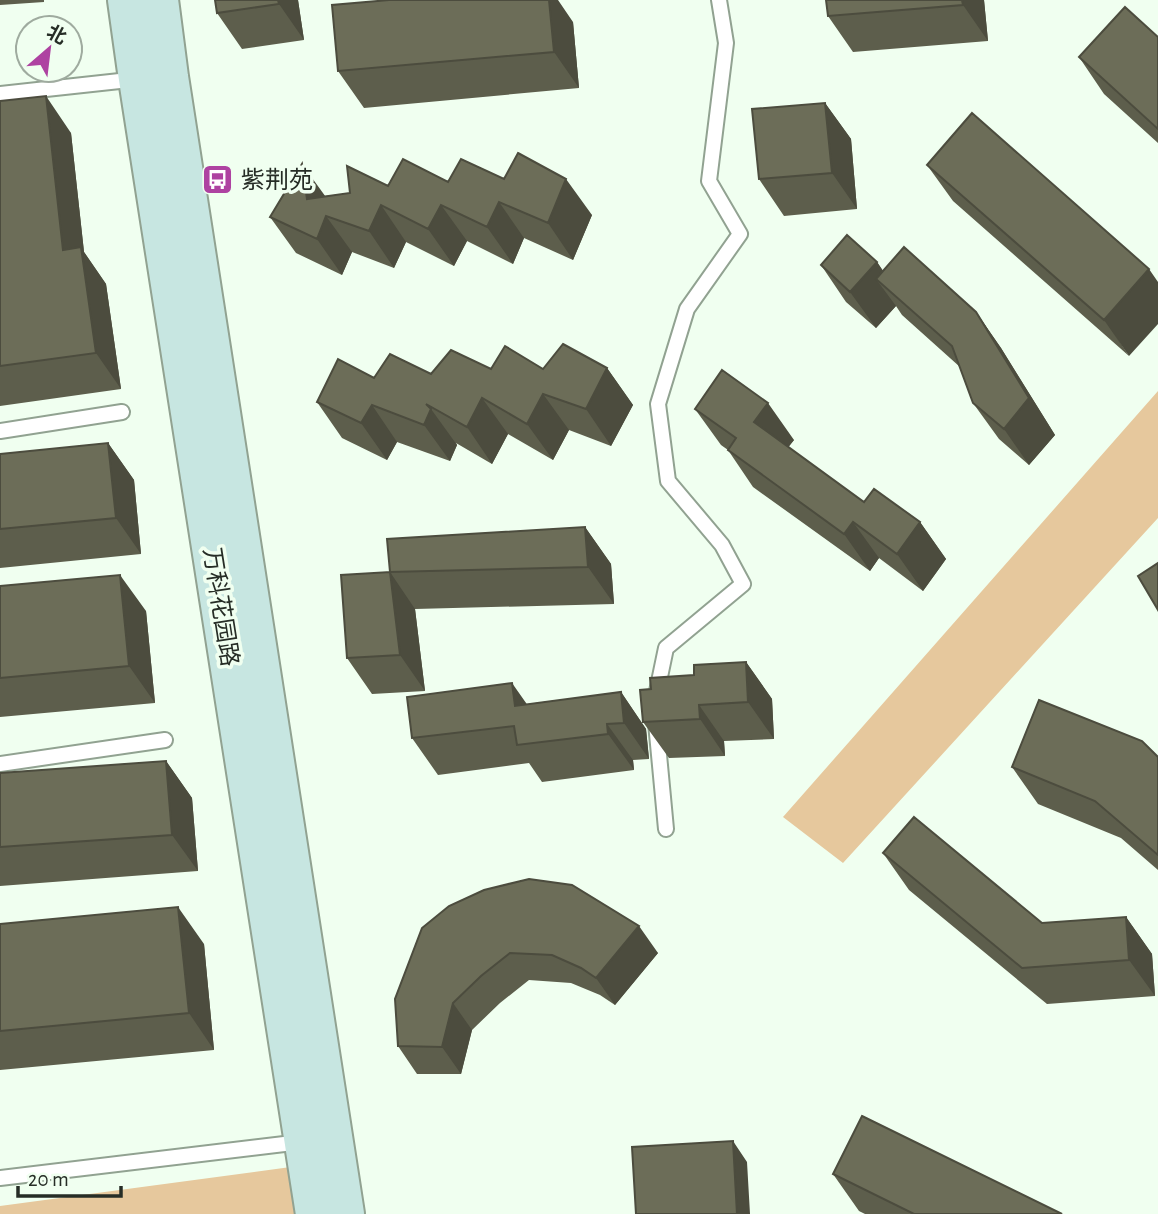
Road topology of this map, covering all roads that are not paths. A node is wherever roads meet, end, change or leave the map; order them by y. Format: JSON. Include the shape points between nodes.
{"nodes":[{"id":1,"x":128,"y":0,"type":"edge"},
{"id":2,"x":159,"y":0,"type":"edge"},
{"id":3,"x":719,"y":0,"type":"edge"},
{"id":4,"x":154,"y":78,"type":"junction"},
{"id":5,"x":0,"y":94,"type":"edge"},
{"id":6,"x":122,"y":412,"type":"dead end"},
{"id":7,"x":0,"y":431,"type":"edge"},
{"id":8,"x":165,"y":740,"type":"dead end"},
{"id":9,"x":0,"y":764,"type":"edge"},
{"id":10,"x":667,"y":830,"type":"dead end"},
{"id":11,"x":319,"y":1140,"type":"junction"},
{"id":12,"x":0,"y":1178,"type":"edge"},
{"id":13,"x":315,"y":1214,"type":"edge"},
{"id":14,"x":345,"y":1214,"type":"edge"}],
"edges":[{"from":1,"to":4,"type":"street","name":"万科花园路"},
{"from":2,"to":4,"type":"street","name":"万科花园路"},
{"from":3,"to":10,"type":"lane","via":[[726,43],[709,181],[740,234],[687,309],[658,404],[668,481],[722,545],[743,584],[666,648],[654,708]]},
{"from":4,"to":5,"type":"lane"},
{"from":4,"to":11,"type":"street","name":"万科花园路"},
{"from":6,"to":7,"type":"lane"},
{"from":8,"to":9,"type":"lane"},
{"from":11,"to":12,"type":"lane"},
{"from":11,"to":13,"type":"street","name":"万科花园路"},
{"from":11,"to":14,"type":"street","name":"万科花园路"}]}
